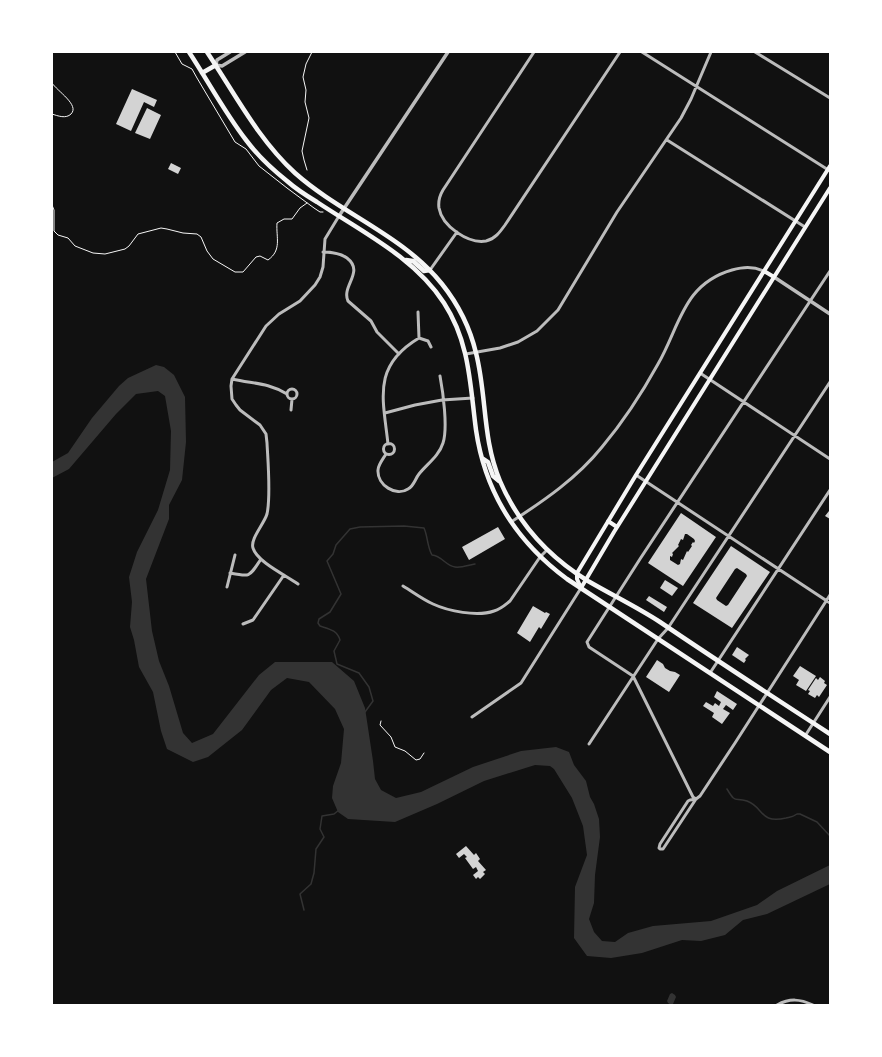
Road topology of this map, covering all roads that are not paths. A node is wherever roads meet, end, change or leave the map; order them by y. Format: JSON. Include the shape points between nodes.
{"nodes":[{"id":1,"x":189,"y":52,"type":"edge"},
{"id":2,"x":207,"y":52,"type":"edge"},
{"id":3,"x":230,"y":52,"type":"edge"},
{"id":4,"x":245,"y":52,"type":"edge"},
{"id":5,"x":448,"y":52,"type":"edge"},
{"id":6,"x":534,"y":52,"type":"edge"},
{"id":7,"x":620,"y":52,"type":"edge"},
{"id":8,"x":642,"y":52,"type":"edge"},
{"id":9,"x":711,"y":52,"type":"edge"},
{"id":10,"x":755,"y":52,"type":"edge"},
{"id":11,"x":216,"y":65,"type":"junction"},
{"id":12,"x":202,"y":73,"type":"junction"},
{"id":13,"x":696,"y":86,"type":"junction"},
{"id":14,"x":830,"y":98,"type":"edge"},
{"id":15,"x":667,"y":140,"type":"junction"},
{"id":16,"x":829,"y":169,"type":"edge"},
{"id":17,"x":830,"y":188,"type":"edge"},
{"id":18,"x":344,"y":208,"type":"junction"},
{"id":19,"x":339,"y":216,"type":"junction"},
{"id":20,"x":795,"y":221,"type":"junction"},
{"id":21,"x":805,"y":227,"type":"junction"},
{"id":22,"x":457,"y":232,"type":"junction"},
{"id":23,"x":323,"y":252,"type":"junction"},
{"id":24,"x":406,"y":260,"type":"junction"},
{"id":25,"x":430,"y":270,"type":"junction"},
{"id":26,"x":764,"y":271,"type":"junction"},
{"id":27,"x":830,"y":271,"type":"edge"},
{"id":28,"x":774,"y":277,"type":"junction"},
{"id":29,"x":810,"y":301,"type":"junction"},
{"id":30,"x":418,"y":312,"type":"dead end"},
{"id":31,"x":830,"y":314,"type":"edge"},
{"id":32,"x":463,"y":317,"type":"junction"},
{"id":33,"x":454,"y":321,"type":"junction"},
{"id":34,"x":419,"y":338,"type":"junction"},
{"id":35,"x":431,"y":347,"type":"dead end"},
{"id":36,"x":476,"y":352,"type":"junction"},
{"id":37,"x":399,"y":354,"type":"junction"},
{"id":38,"x":466,"y":354,"type":"junction"},
{"id":39,"x":700,"y":373,"type":"junction"},
{"id":40,"x":440,"y":376,"type":"dead end"},
{"id":41,"x":232,"y":379,"type":"junction"},
{"id":42,"x":709,"y":379,"type":"junction"},
{"id":43,"x":830,"y":382,"type":"edge"},
{"id":44,"x":287,"y":394,"type":"junction"},
{"id":45,"x":483,"y":397,"type":"junction"},
{"id":46,"x":473,"y":398,"type":"junction"},
{"id":47,"x":292,"y":399,"type":"junction"},
{"id":48,"x":442,"y":400,"type":"junction"},
{"id":49,"x":744,"y":402,"type":"junction"},
{"id":50,"x":291,"y":410,"type":"dead end"},
{"id":51,"x":385,"y":413,"type":"junction"},
{"id":52,"x":794,"y":436,"type":"junction"},
{"id":53,"x":388,"y":444,"type":"junction"},
{"id":54,"x":386,"y":454,"type":"junction"},
{"id":55,"x":482,"y":458,"type":"junction"},
{"id":56,"x":830,"y":459,"type":"edge"},
{"id":57,"x":636,"y":475,"type":"junction"},
{"id":58,"x":501,"y":482,"type":"junction"},
{"id":59,"x":646,"y":482,"type":"junction"},
{"id":60,"x":830,"y":490,"type":"edge"},
{"id":61,"x":678,"y":502,"type":"junction"},
{"id":62,"x":519,"y":517,"type":"junction"},
{"id":63,"x":608,"y":521,"type":"junction"},
{"id":64,"x":511,"y":522,"type":"junction"},
{"id":65,"x":617,"y":527,"type":"junction"},
{"id":66,"x":728,"y":536,"type":"junction"},
{"id":67,"x":547,"y":550,"type":"junction"},
{"id":68,"x":235,"y":555,"type":"dead end"},
{"id":69,"x":540,"y":557,"type":"junction"},
{"id":70,"x":261,"y":560,"type":"junction"},
{"id":71,"x":778,"y":569,"type":"junction"},
{"id":72,"x":230,"y":573,"type":"junction"},
{"id":73,"x":577,"y":574,"type":"junction"},
{"id":74,"x":284,"y":575,"type":"junction"},
{"id":75,"x":585,"y":579,"type":"junction"},
{"id":76,"x":298,"y":584,"type":"dead end"},
{"id":77,"x":403,"y":586,"type":"dead end"},
{"id":78,"x":227,"y":587,"type":"dead end"},
{"id":79,"x":581,"y":588,"type":"junction"},
{"id":80,"x":830,"y":594,"type":"edge"},
{"id":81,"x":616,"y":597,"type":"junction"},
{"id":82,"x":826,"y":600,"type":"junction"},
{"id":83,"x":830,"y":603,"type":"edge"},
{"id":84,"x":610,"y":608,"type":"junction"},
{"id":85,"x":243,"y":624,"type":"dead end"},
{"id":86,"x":668,"y":628,"type":"junction"},
{"id":87,"x":658,"y":639,"type":"junction"},
{"id":88,"x":718,"y":661,"type":"junction"},
{"id":89,"x":710,"y":673,"type":"junction"},
{"id":90,"x":633,"y":676,"type":"junction"},
{"id":91,"x":767,"y":693,"type":"junction"},
{"id":92,"x":830,"y":697,"type":"edge"},
{"id":93,"x":759,"y":705,"type":"junction"},
{"id":94,"x":472,"y":717,"type":"dead end"},
{"id":95,"x":813,"y":723,"type":"junction"},
{"id":96,"x":830,"y":734,"type":"edge"},
{"id":97,"x":805,"y":736,"type":"junction"},
{"id":98,"x":589,"y":744,"type":"dead end"},
{"id":99,"x":830,"y":752,"type":"edge"},
{"id":100,"x":696,"y":799,"type":"junction"},
{"id":101,"x":671,"y":827,"type":"junction"},
{"id":102,"x":676,"y":830,"type":"junction"},
{"id":103,"x":777,"y":1005,"type":"edge"},
{"id":104,"x":813,"y":1005,"type":"edge"}],
"edges":[{"from":1,"to":12,"type":"main road"},
{"from":2,"to":11,"type":"main road"},
{"from":3,"to":11,"type":"street","via":[[217,60]]},
{"from":4,"to":11,"type":"street","via":[[222,66]]},
{"from":5,"to":18,"type":"street"},
{"from":6,"to":22,"type":"street","via":[[439,198],[441,215]]},
{"from":7,"to":22,"type":"street","via":[[498,234],[487,241],[474,241]]},
{"from":8,"to":13,"type":"street"},
{"from":9,"to":13,"type":"street"},
{"from":10,"to":14,"type":"street"},
{"from":11,"to":12,"type":"main road"},
{"from":11,"to":18,"type":"main road","via":[[270,147],[296,174]]},
{"from":12,"to":19,"type":"main road","via":[[236,127],[259,156],[288,183]]},
{"from":13,"to":15,"type":"street","via":[[686,109]]},
{"from":13,"to":16,"type":"street"},
{"from":15,"to":20,"type":"street"},
{"from":15,"to":36,"type":"street","via":[[613,218],[558,310],[540,328],[518,342]]},
{"from":16,"to":20,"type":"main road"},
{"from":17,"to":21,"type":"main road"},
{"from":18,"to":19,"type":"street"},
{"from":18,"to":25,"type":"main road","via":[[402,245]]},
{"from":19,"to":23,"type":"street","via":[[325,239]]},
{"from":19,"to":24,"type":"main road"},
{"from":20,"to":21,"type":"street"},
{"from":20,"to":26,"type":"main road"},
{"from":21,"to":28,"type":"main road"},
{"from":22,"to":25,"type":"street"},
{"from":23,"to":37,"type":"street","via":[[339,253],[353,264],[353,277],[346,292],[348,301]]},
{"from":23,"to":41,"type":"street","via":[[323,267],[315,285],[300,301],[266,326]]},
{"from":24,"to":25,"type":"main road","via":[[413,261],[424,271]]},
{"from":24,"to":33,"type":"main road","via":[[435,290]]},
{"from":25,"to":32,"type":"main road"},
{"from":26,"to":28,"type":"main road"},
{"from":26,"to":39,"type":"main road"},
{"from":26,"to":62,"type":"street","via":[[751,267],[725,272],[712,278],[695,292],[680,316],[658,364],[619,427],[573,478]]},
{"from":27,"to":29,"type":"street"},
{"from":28,"to":29,"type":"street"},
{"from":28,"to":42,"type":"main road"},
{"from":29,"to":31,"type":"street"},
{"from":29,"to":49,"type":"street"},
{"from":30,"to":34,"type":"street"},
{"from":32,"to":33,"type":"main road"},
{"from":32,"to":36,"type":"main road"},
{"from":33,"to":38,"type":"main road"},
{"from":34,"to":35,"type":"street","via":[[428,341]]},
{"from":34,"to":37,"type":"street"},
{"from":36,"to":38,"type":"street"},
{"from":36,"to":45,"type":"main road"},
{"from":37,"to":51,"type":"street","via":[[384,380]]},
{"from":38,"to":46,"type":"main road"},
{"from":39,"to":42,"type":"street"},
{"from":39,"to":57,"type":"main road"},
{"from":40,"to":48,"type":"street"},
{"from":41,"to":44,"type":"street","via":[[260,383]]},
{"from":41,"to":70,"type":"street","via":[[232,399],[266,434],[267,511],[252,544]]},
{"from":42,"to":49,"type":"street"},
{"from":42,"to":59,"type":"main road"},
{"from":43,"to":52,"type":"street"},
{"from":44,"to":47,"type":"street"},
{"from":44,"to":47,"type":"street","via":[[290,390],[296,391],[297,397]]},
{"from":45,"to":46,"type":"main road"},
{"from":45,"to":58,"type":"main road","via":[[489,445]]},
{"from":46,"to":48,"type":"street"},
{"from":46,"to":55,"type":"main road"},
{"from":47,"to":50,"type":"street"},
{"from":48,"to":51,"type":"street"},
{"from":48,"to":54,"type":"street","via":[[445,434],[443,444],[408,490],[394,491],[379,479],[378,468]]},
{"from":49,"to":52,"type":"street"},
{"from":49,"to":61,"type":"street"},
{"from":51,"to":53,"type":"street"},
{"from":52,"to":56,"type":"street"},
{"from":52,"to":66,"type":"street"},
{"from":53,"to":54,"type":"street","via":[[383,448]]},
{"from":53,"to":54,"type":"street","via":[[393,445],[394,450],[391,454]]},
{"from":55,"to":58,"type":"main road","via":[[488,462],[493,476]]},
{"from":55,"to":64,"type":"main road","via":[[498,501]]},
{"from":57,"to":59,"type":"street"},
{"from":57,"to":63,"type":"main road"},
{"from":58,"to":62,"type":"main road"},
{"from":59,"to":61,"type":"street"},
{"from":59,"to":65,"type":"main road"},
{"from":60,"to":71,"type":"street"},
{"from":61,"to":66,"type":"street"},
{"from":61,"to":81,"type":"street"},
{"from":62,"to":64,"type":"street"},
{"from":62,"to":67,"type":"main road"},
{"from":63,"to":65,"type":"main road"},
{"from":63,"to":73,"type":"main road"},
{"from":64,"to":69,"type":"main road","via":[[523,540]]},
{"from":65,"to":75,"type":"main road"},
{"from":66,"to":71,"type":"street"},
{"from":66,"to":86,"type":"street"},
{"from":67,"to":69,"type":"street"},
{"from":67,"to":73,"type":"main road"},
{"from":68,"to":72,"type":"street"},
{"from":69,"to":77,"type":"street","via":[[510,601],[494,612],[477,613],[447,609]]},
{"from":69,"to":79,"type":"main road"},
{"from":70,"to":72,"type":"street","via":[[251,574],[246,576]]},
{"from":70,"to":74,"type":"street"},
{"from":71,"to":82,"type":"street"},
{"from":71,"to":88,"type":"street"},
{"from":72,"to":78,"type":"street"},
{"from":73,"to":75,"type":"main road"},
{"from":73,"to":79,"type":"main road"},
{"from":74,"to":76,"type":"street"},
{"from":74,"to":85,"type":"street","via":[[253,620]]},
{"from":75,"to":79,"type":"main road"},
{"from":75,"to":81,"type":"main road"},
{"from":79,"to":84,"type":"main road"},
{"from":79,"to":94,"type":"street","via":[[521,683]]},
{"from":80,"to":82,"type":"street"},
{"from":81,"to":84,"type":"street"},
{"from":81,"to":86,"type":"main road"},
{"from":82,"to":83,"type":"street"},
{"from":82,"to":91,"type":"street"},
{"from":84,"to":87,"type":"main road"},
{"from":84,"to":90,"type":"street","via":[[587,643]]},
{"from":86,"to":87,"type":"street"},
{"from":86,"to":88,"type":"main road"},
{"from":87,"to":89,"type":"main road"},
{"from":87,"to":90,"type":"street"},
{"from":88,"to":89,"type":"street"},
{"from":88,"to":91,"type":"main road"},
{"from":89,"to":93,"type":"main road"},
{"from":90,"to":98,"type":"street"},
{"from":90,"to":100,"type":"street"},
{"from":91,"to":93,"type":"street"},
{"from":91,"to":95,"type":"main road"},
{"from":92,"to":95,"type":"street"},
{"from":93,"to":97,"type":"main road"},
{"from":93,"to":100,"type":"street"},
{"from":95,"to":96,"type":"main road"},
{"from":95,"to":97,"type":"street"},
{"from":97,"to":99,"type":"main road"},
{"from":100,"to":101,"type":"street","via":[[688,801]]},
{"from":100,"to":102,"type":"street"},
{"from":101,"to":102,"type":"street"},
{"from":101,"to":102,"type":"street","via":[[660,844],[660,849],[663,849]]},
{"from":103,"to":104,"type":"street","via":[[786,1001],[801,1000]]}]}
